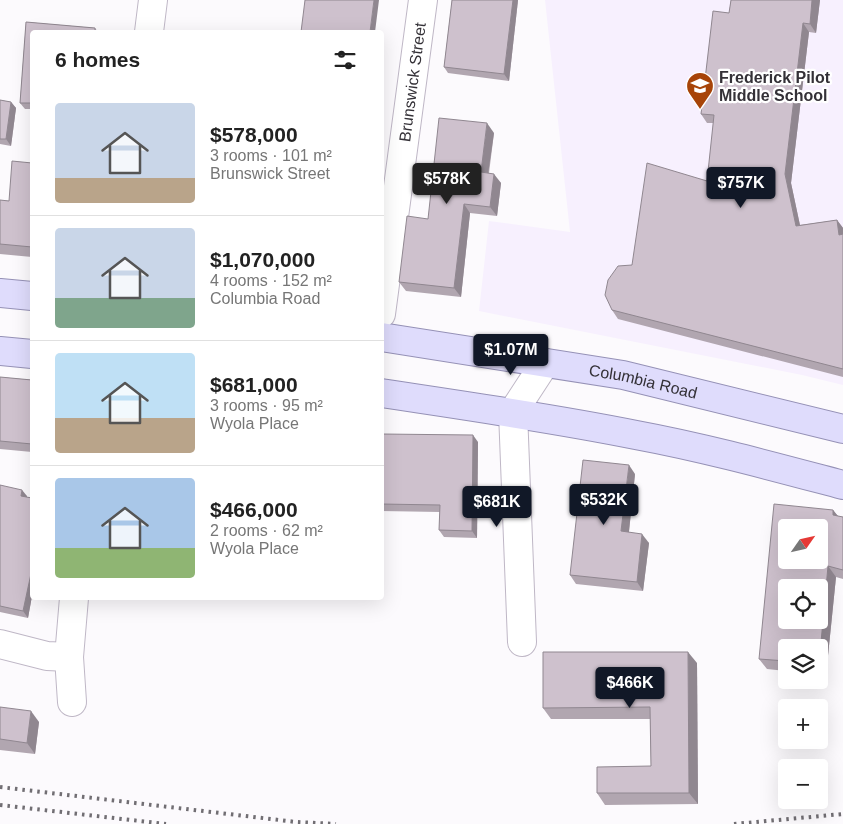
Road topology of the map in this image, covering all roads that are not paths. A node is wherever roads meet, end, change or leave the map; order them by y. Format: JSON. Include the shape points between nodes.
{"nodes":[{"id":1,"x":153,"y":0,"type":"edge"},
{"id":2,"x":423,"y":0,"type":"edge"},
{"id":3,"x":149,"y":30,"type":"edge"},
{"id":4,"x":384,"y":292,"type":"edge"},
{"id":5,"x":0,"y":293,"type":"edge"},
{"id":6,"x":30,"y":296,"type":"edge"},
{"id":7,"x":384,"y":337,"type":"edge"},
{"id":8,"x":0,"y":351,"type":"edge"},
{"id":9,"x":30,"y":354,"type":"edge"},
{"id":10,"x":545,"y":362,"type":"junction"},
{"id":11,"x":384,"y":393,"type":"edge"},
{"id":12,"x":513,"y":412,"type":"junction"},
{"id":13,"x":843,"y":429,"type":"edge"},
{"id":14,"x":843,"y":485,"type":"edge"},
{"id":15,"x":74,"y":600,"type":"edge"},
{"id":16,"x":522,"y":642,"type":"dead end"},
{"id":17,"x":0,"y":644,"type":"edge"},
{"id":18,"x":69,"y":657,"type":"junction"},
{"id":19,"x":72,"y":702,"type":"dead end"}],
"edges":[{"from":1,"to":3,"type":"street"},
{"from":2,"to":4,"type":"street","name":"Brunswick Street"},
{"from":5,"to":6,"type":"main road"},
{"from":7,"to":10,"type":"main road","name":"Columbia Road"},
{"from":8,"to":9,"type":"main road"},
{"from":10,"to":12,"type":"street"},
{"from":10,"to":13,"type":"main road","name":"Columbia Road","via":[[623,375]]},
{"from":11,"to":12,"type":"main road"},
{"from":12,"to":14,"type":"main road","via":[[638,435]]},
{"from":12,"to":16,"type":"street"},
{"from":15,"to":18,"type":"street"},
{"from":17,"to":18,"type":"street","via":[[47,656]]},
{"from":18,"to":19,"type":"street"}]}
